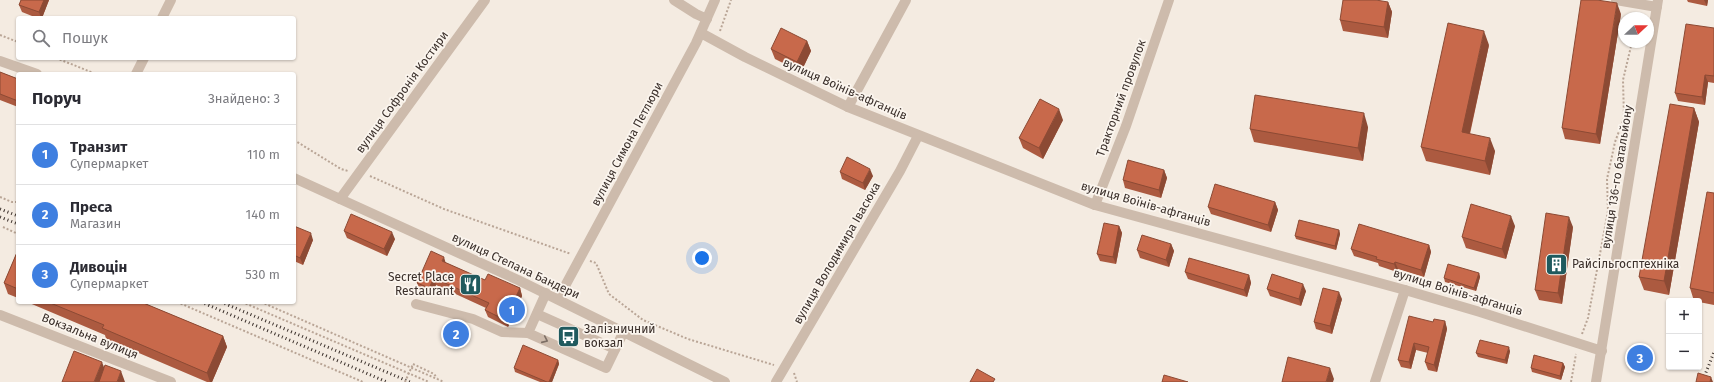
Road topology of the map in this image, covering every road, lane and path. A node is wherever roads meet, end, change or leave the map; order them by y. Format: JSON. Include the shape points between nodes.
{"nodes":[{"id":1,"x":171,"y":0,"type":"edge"},
{"id":2,"x":485,"y":0,"type":"edge"},
{"id":3,"x":674,"y":0,"type":"edge"},
{"id":4,"x":715,"y":0,"type":"edge"},
{"id":5,"x":731,"y":0,"type":"edge"},
{"id":6,"x":906,"y":0,"type":"edge"},
{"id":7,"x":1169,"y":0,"type":"edge"},
{"id":8,"x":1616,"y":0,"type":"edge"},
{"id":9,"x":1658,"y":3,"type":"edge"},
{"id":10,"x":163,"y":16,"type":"edge"},
{"id":11,"x":707,"y":19,"type":"junction"},
{"id":12,"x":701,"y":33,"type":"junction"},
{"id":13,"x":0,"y":35,"type":"edge"},
{"id":14,"x":16,"y":41,"type":"edge"},
{"id":15,"x":716,"y":41,"type":"junction"},
{"id":16,"x":1631,"y":48,"type":"edge"},
{"id":17,"x":61,"y":60,"type":"edge"},
{"id":18,"x":143,"y":60,"type":"edge"},
{"id":19,"x":0,"y":61,"type":"edge"},
{"id":20,"x":31,"y":72,"type":"edge"},
{"id":21,"x":91,"y":72,"type":"edge"},
{"id":22,"x":137,"y":72,"type":"edge"},
{"id":23,"x":848,"y":107,"type":"junction"},
{"id":24,"x":918,"y":136,"type":"junction"},
{"id":25,"x":296,"y":141,"type":"edge"},
{"id":26,"x":354,"y":172,"type":"dead end"},
{"id":27,"x":367,"y":176,"type":"dead end"},
{"id":28,"x":296,"y":179,"type":"edge"},
{"id":29,"x":0,"y":197,"type":"edge"},
{"id":30,"x":340,"y":199,"type":"junction"},
{"id":31,"x":16,"y":202,"type":"edge"},
{"id":32,"x":1095,"y":204,"type":"junction"},
{"id":33,"x":3,"y":227,"type":"dead end"},
{"id":34,"x":16,"y":233,"type":"edge"},
{"id":35,"x":573,"y":255,"type":"dead end"},
{"id":36,"x":588,"y":260,"type":"dead end"},
{"id":37,"x":1405,"y":290,"type":"junction"},
{"id":38,"x":546,"y":294,"type":"junction"},
{"id":39,"x":558,"y":299,"type":"junction"},
{"id":40,"x":182,"y":304,"type":"edge"},
{"id":41,"x":247,"y":304,"type":"edge"},
{"id":42,"x":266,"y":304,"type":"edge"},
{"id":43,"x":416,"y":304,"type":"dead end"},
{"id":44,"x":537,"y":314,"type":"junction"},
{"id":45,"x":0,"y":315,"type":"edge"},
{"id":46,"x":624,"y":331,"type":"junction"},
{"id":47,"x":528,"y":332,"type":"junction"},
{"id":48,"x":1581,"y":340,"type":"dead end"},
{"id":49,"x":615,"y":349,"type":"junction"},
{"id":50,"x":1602,"y":351,"type":"junction"},
{"id":51,"x":1576,"y":354,"type":"dead end"},
{"id":52,"x":777,"y":365,"type":"dead end"},
{"id":53,"x":792,"y":369,"type":"dead end"},
{"id":54,"x":438,"y":379,"type":"junction"},
{"id":55,"x":171,"y":382,"type":"edge"},
{"id":56,"x":363,"y":382,"type":"edge"},
{"id":57,"x":405,"y":382,"type":"edge"},
{"id":58,"x":429,"y":382,"type":"edge"},
{"id":59,"x":444,"y":382,"type":"edge"},
{"id":60,"x":725,"y":382,"type":"edge"},
{"id":61,"x":776,"y":382,"type":"edge"},
{"id":62,"x":797,"y":382,"type":"edge"},
{"id":63,"x":1375,"y":382,"type":"edge"},
{"id":64,"x":1571,"y":382,"type":"edge"},
{"id":65,"x":1596,"y":382,"type":"edge"}],
"edges":[{"from":1,"to":10,"type":"street"},
{"from":2,"to":30,"type":"street","name":"вулиця Софронія Костири"},
{"from":3,"to":11,"type":"street"},
{"from":4,"to":11,"type":"street","name":"вулиця Симона Петлюри"},
{"from":5,"to":15,"type":"path"},
{"from":6,"to":23,"type":"street"},
{"from":7,"to":32,"type":"street","name":"Тракторний провулок","via":[[1126,126]]},
{"from":8,"to":9,"type":"street"},
{"from":9,"to":50,"type":"street","name":"вулиця 136-го батальйону"},
{"from":11,"to":12,"type":"street","name":"вулиця Симона Петлюри"},
{"from":12,"to":15,"type":"street","name":"вулиця Воїнів-афганців"},
{"from":12,"to":39,"type":"street","name":"вулиця Симона Петлюри"},
{"from":13,"to":14,"type":"path"},
{"from":15,"to":23,"type":"street","name":"вулиця Воїнів-афганців"},
{"from":16,"to":48,"type":"path","via":[[1623,80],[1624,118],[1615,142],[1607,179],[1608,211],[1588,318]]},
{"from":17,"to":21,"type":"path"},
{"from":18,"to":22,"type":"street"},
{"from":19,"to":20,"type":"street"},
{"from":23,"to":24,"type":"street","name":"вулиця Воїнів-афганців"},
{"from":24,"to":32,"type":"street","name":"вулиця Воїнів-афганців"},
{"from":24,"to":61,"type":"street","name":"вулиця Володимира Івасюка"},
{"from":25,"to":26,"type":"path","via":[[341,169]]},
{"from":27,"to":35,"type":"path","via":[[444,209]]},
{"from":28,"to":30,"type":"street","name":"вулиця Степана Бандери"},
{"from":29,"to":31,"type":"path"},
{"from":30,"to":38,"type":"street","name":"вулиця Степана Бандери"},
{"from":32,"to":37,"type":"street","name":"вулиця Воїнів-афганців"},
{"from":33,"to":34,"type":"path"},
{"from":36,"to":52,"type":"path","via":[[596,263],[609,294],[643,320],[688,339]]},
{"from":37,"to":50,"type":"street","name":"вулиця Воїнів-афганців"},
{"from":37,"to":63,"type":"street"},
{"from":38,"to":39,"type":"street","name":"вулиця Степана Бандери"},
{"from":38,"to":44,"type":"street"},
{"from":39,"to":46,"type":"street","name":"вулиця Степана Бандери"},
{"from":40,"to":56,"type":"path"},
{"from":41,"to":58,"type":"path"},
{"from":42,"to":54,"type":"path"},
{"from":43,"to":47,"type":"street","via":[[473,319],[502,332]]},
{"from":44,"to":47,"type":"street"},
{"from":44,"to":49,"type":"street"},
{"from":45,"to":55,"type":"street","name":"Вокзальна вулиця"},
{"from":46,"to":49,"type":"street"},
{"from":46,"to":60,"type":"street","name":"вулиця Степана Бандери"},
{"from":47,"to":49,"type":"street","one_way":true,"via":[[606,368]]},
{"from":50,"to":65,"type":"street","name":"вулиця 136-го батальйону"},
{"from":51,"to":64,"type":"path"},
{"from":53,"to":62,"type":"path"},
{"from":54,"to":57,"type":"path","bridge":true,"via":[[434,374],[413,364]]},
{"from":54,"to":59,"type":"path"}]}
